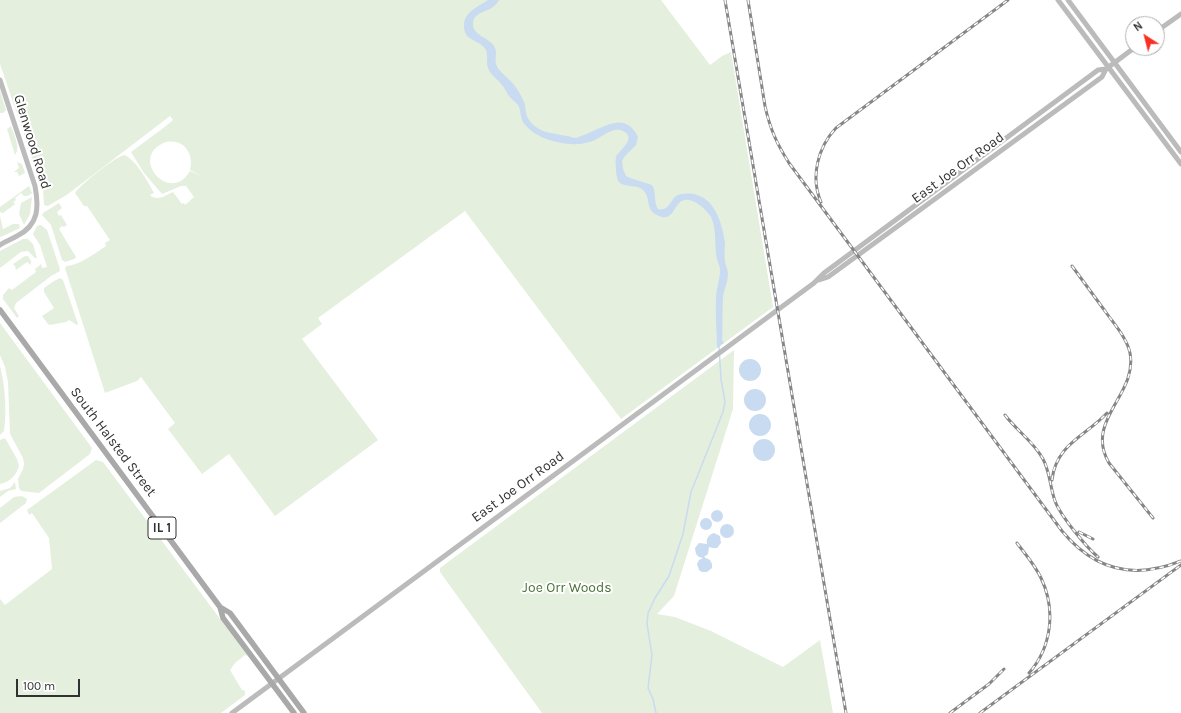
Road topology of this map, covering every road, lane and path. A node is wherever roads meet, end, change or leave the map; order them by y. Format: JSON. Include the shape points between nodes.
{"nodes":[{"id":1,"x":1058,"y":0,"type":"edge"},
{"id":2,"x":1068,"y":0,"type":"edge"},
{"id":3,"x":1181,"y":14,"type":"edge"},
{"id":4,"x":1165,"y":25,"type":"edge"},
{"id":5,"x":1125,"y":54,"type":"edge"},
{"id":6,"x":1114,"y":62,"type":"junction"},
{"id":7,"x":1107,"y":68,"type":"junction"},
{"id":8,"x":0,"y":80,"type":"edge"},
{"id":9,"x":1181,"y":152,"type":"edge"},
{"id":10,"x":1181,"y":164,"type":"edge"},
{"id":11,"x":0,"y":245,"type":"edge"},
{"id":12,"x":818,"y":280,"type":"junction"},
{"id":13,"x":0,"y":310,"type":"edge"},
{"id":14,"x":220,"y":607,"type":"junction"},
{"id":15,"x":279,"y":679,"type":"junction"},
{"id":16,"x":272,"y":684,"type":"junction"},
{"id":17,"x":232,"y":713,"type":"edge"},
{"id":18,"x":294,"y":713,"type":"edge"},
{"id":19,"x":304,"y":713,"type":"edge"}],
"edges":[{"from":1,"to":7,"type":"street"},
{"from":2,"to":6,"type":"street"},
{"from":3,"to":4,"type":"street"},
{"from":5,"to":6,"type":"street","name":"East Joe Orr Road"},
{"from":6,"to":7,"type":"street","name":"East Joe Orr Road"},
{"from":6,"to":9,"type":"street"},
{"from":7,"to":10,"type":"street"},
{"from":7,"to":12,"type":"street","name":"East Joe Orr Road","via":[[1098,70],[982,155]]},
{"from":7,"to":12,"type":"street","name":"East Joe Orr Road","via":[[1102,77],[959,182],[828,277]]},
{"from":8,"to":11,"type":"street","name":"Glenwood Road","via":[[38,201],[38,212],[26,231]]},
{"from":12,"to":15,"type":"street","name":"East Joe Orr Road"},
{"from":13,"to":14,"type":"main road","name":"South Halsted Street","number":"IL 1"},
{"from":14,"to":15,"type":"main road","name":"South Halsted Street","number":"IL 1","via":[[230,613]]},
{"from":14,"to":16,"type":"main road","name":"South Halsted Street","number":"IL 1","via":[[224,618]]},
{"from":15,"to":16,"type":"street","name":"East Joe Orr Road"},
{"from":15,"to":19,"type":"main road","name":"South Halsted Street","number":"IL 1"},
{"from":16,"to":17,"type":"street","name":"East Joe Orr Road"},
{"from":16,"to":18,"type":"main road","name":"South Halsted Street","number":"IL 1"}]}
